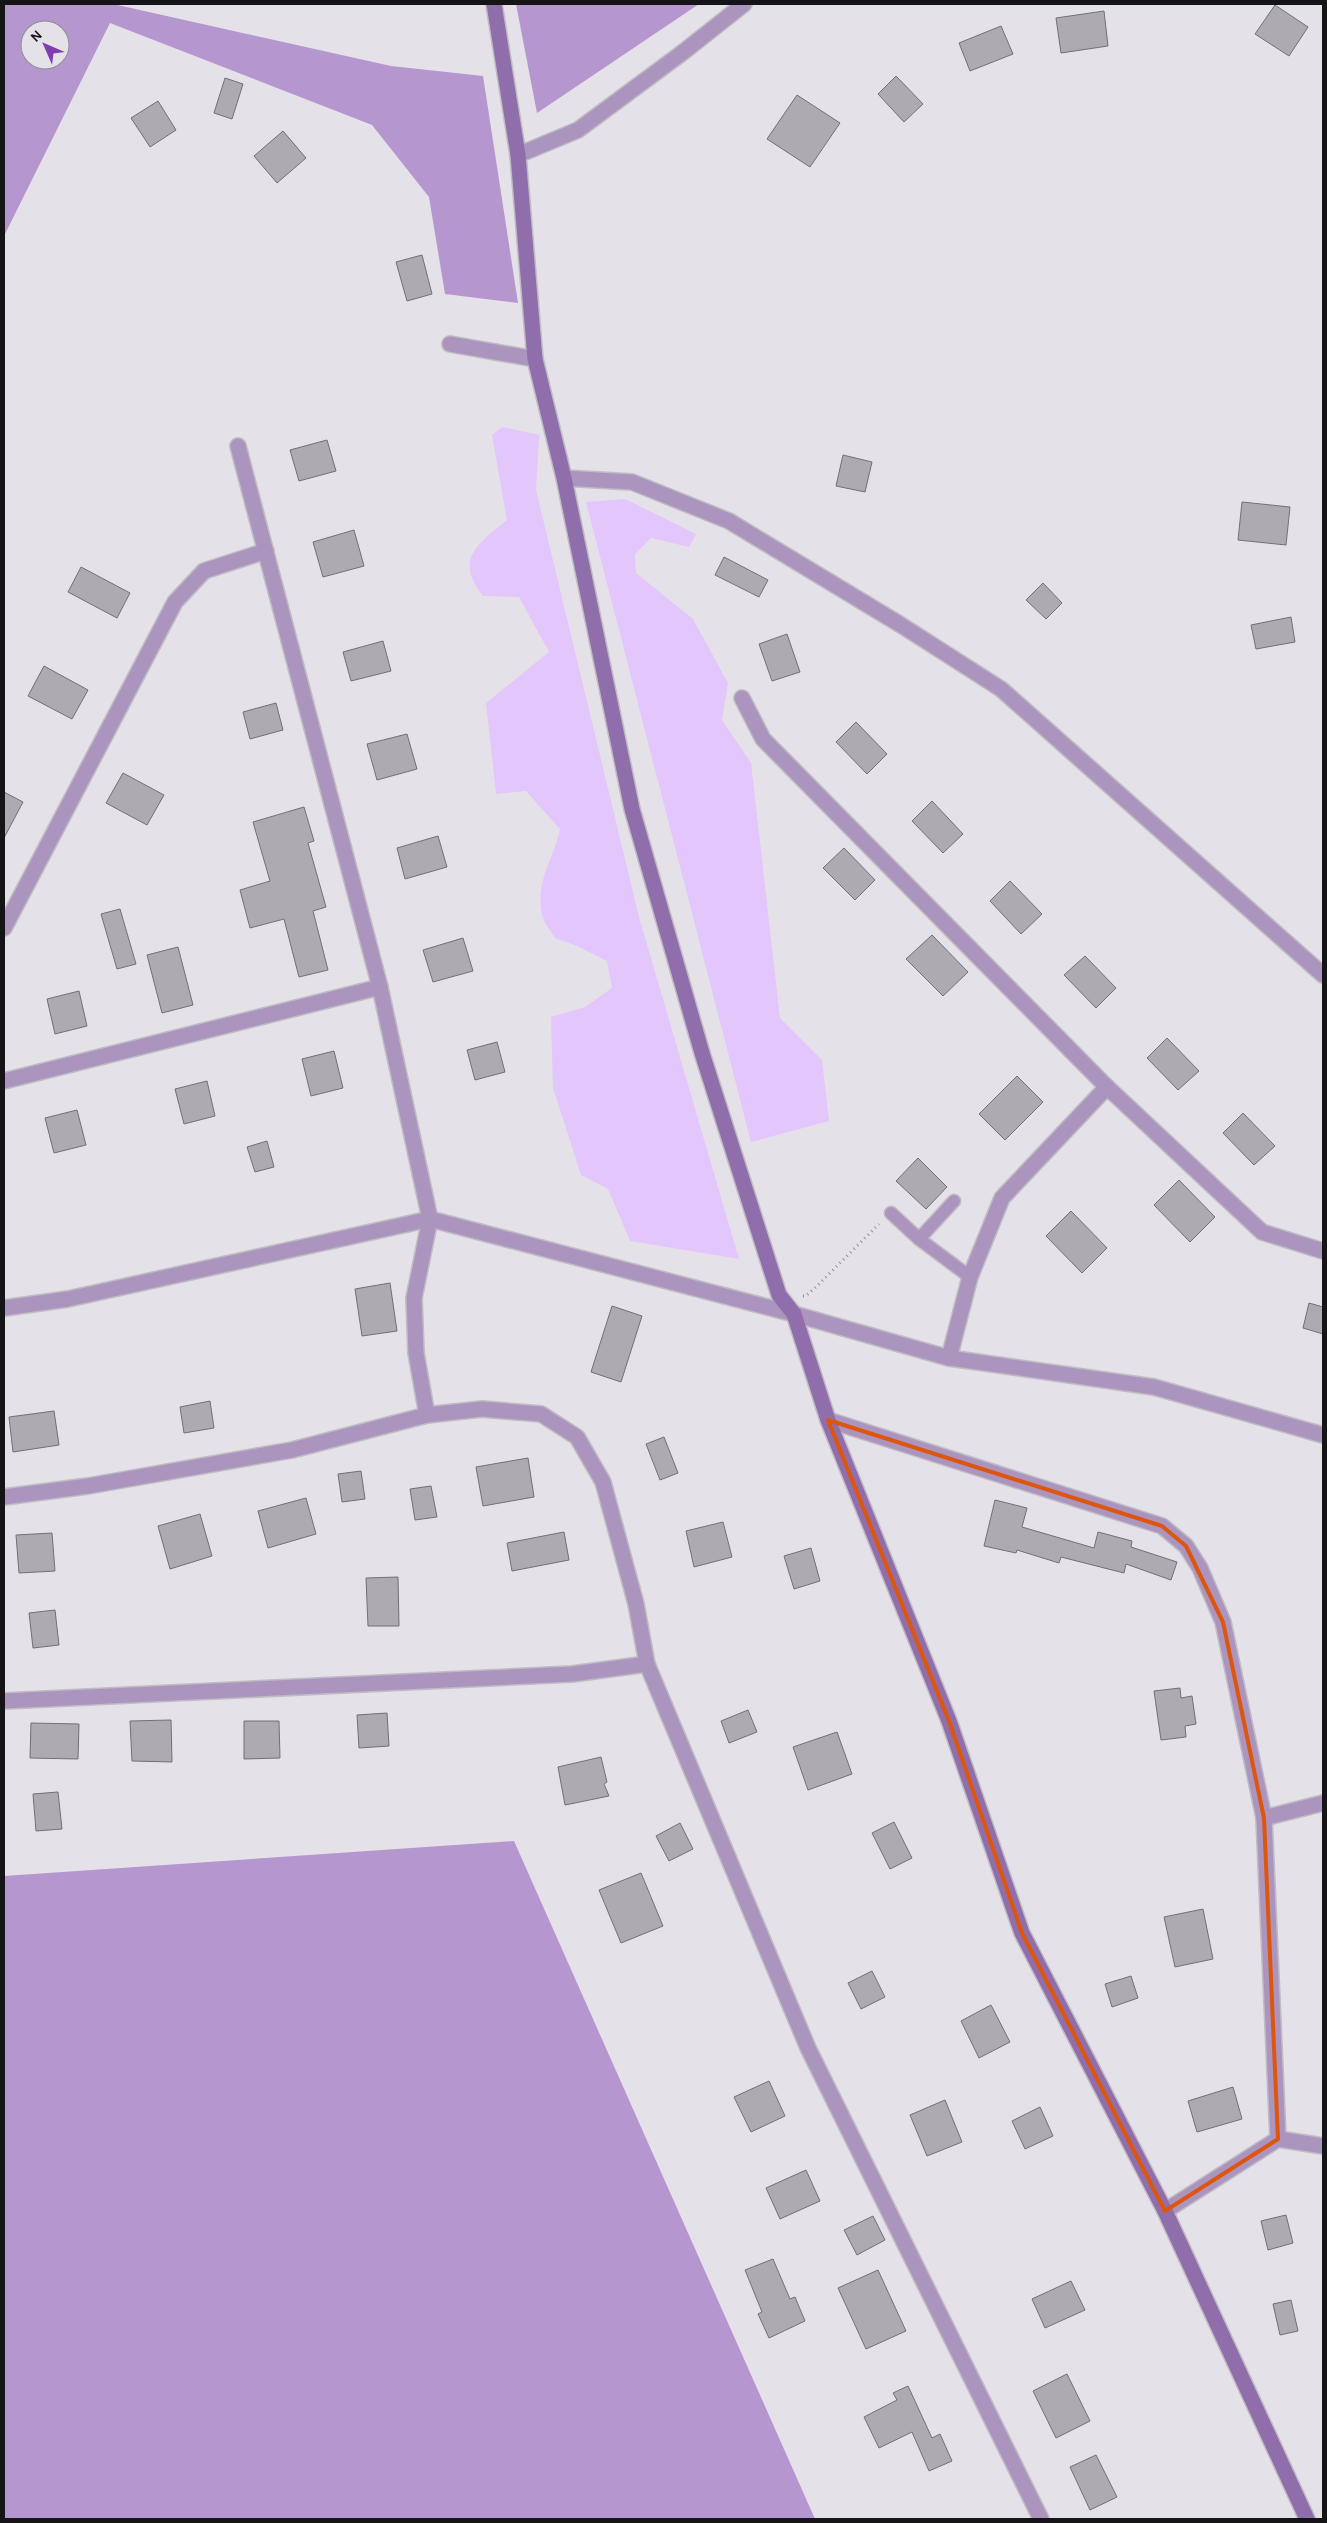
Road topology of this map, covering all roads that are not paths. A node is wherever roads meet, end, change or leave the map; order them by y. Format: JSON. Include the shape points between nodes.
{"nodes":[{"id":1,"x":494,"y":4,"type":"edge"},
{"id":2,"x":744,"y":4,"type":"edge"},
{"id":3,"x":518,"y":155,"type":"junction"},
{"id":4,"x":450,"y":344,"type":"dead end"},
{"id":5,"x":535,"y":360,"type":"junction"},
{"id":6,"x":238,"y":446,"type":"dead end"},
{"id":7,"x":564,"y":478,"type":"junction"},
{"id":8,"x":266,"y":551,"type":"junction"},
{"id":9,"x":742,"y":698,"type":"dead end"},
{"id":10,"x":4,"y":928,"type":"edge"},
{"id":11,"x":1323,"y":975,"type":"edge"},
{"id":12,"x":380,"y":987,"type":"junction"},
{"id":13,"x":4,"y":1081,"type":"edge"},
{"id":14,"x":1107,"y":1087,"type":"junction"},
{"id":15,"x":954,"y":1201,"type":"dead end"},
{"id":16,"x":890,"y":1213,"type":"road end"},
{"id":17,"x":430,"y":1219,"type":"junction"},
{"id":18,"x":919,"y":1239,"type":"junction"},
{"id":19,"x":1323,"y":1251,"type":"edge"},
{"id":20,"x":970,"y":1277,"type":"junction"},
{"id":21,"x":4,"y":1308,"type":"edge"},
{"id":22,"x":794,"y":1314,"type":"junction"},
{"id":23,"x":949,"y":1358,"type":"junction"},
{"id":24,"x":427,"y":1415,"type":"junction"},
{"id":25,"x":828,"y":1420,"type":"junction"},
{"id":26,"x":1323,"y":1435,"type":"edge"},
{"id":27,"x":4,"y":1497,"type":"edge"},
{"id":28,"x":647,"y":1664,"type":"junction"},
{"id":29,"x":4,"y":1701,"type":"edge"},
{"id":30,"x":1323,"y":1803,"type":"edge"},
{"id":31,"x":1264,"y":1818,"type":"junction"},
{"id":32,"x":1278,"y":2139,"type":"junction"},
{"id":33,"x":1323,"y":2146,"type":"edge"},
{"id":34,"x":1165,"y":2211,"type":"junction"},
{"id":35,"x":1040,"y":2519,"type":"edge"},
{"id":36,"x":1307,"y":2519,"type":"edge"}],
"edges":[{"from":1,"to":3,"type":"street"},
{"from":2,"to":3,"type":"street","via":[[578,130]]},
{"from":3,"to":5,"type":"street"},
{"from":4,"to":5,"type":"street"},
{"from":5,"to":7,"type":"street"},
{"from":6,"to":8,"type":"street"},
{"from":7,"to":11,"type":"street","via":[[632,482],[729,521],[1001,689]]},
{"from":7,"to":22,"type":"street","via":[[632,809],[702,1053],[780,1295]]},
{"from":8,"to":10,"type":"street","via":[[204,571],[175,602]]},
{"from":8,"to":12,"type":"street"},
{"from":9,"to":14,"type":"street","via":[[763,739]]},
{"from":12,"to":13,"type":"street"},
{"from":12,"to":17,"type":"street"},
{"from":14,"to":19,"type":"street","via":[[1262,1232]]},
{"from":14,"to":20,"type":"street","via":[[1002,1198]]},
{"from":15,"to":18,"type":"lane"},
{"from":16,"to":18,"type":"lane"},
{"from":17,"to":21,"type":"street","via":[[68,1299]]},
{"from":17,"to":22,"type":"street"},
{"from":17,"to":24,"type":"street","via":[[414,1298],[416,1353]]},
{"from":18,"to":20,"type":"lane"},
{"from":20,"to":23,"type":"street"},
{"from":22,"to":23,"type":"street"},
{"from":22,"to":25,"type":"street"},
{"from":23,"to":26,"type":"street","via":[[1154,1387]]},
{"from":24,"to":27,"type":"street","via":[[292,1450],[88,1486]]},
{"from":24,"to":28,"type":"street","via":[[482,1409],[541,1414],[577,1437],[603,1482],[636,1604]]},
{"from":25,"to":31,"type":"street","via":[[1162,1526],[1186,1546],[1200,1568],[1223,1622]]},
{"from":25,"to":34,"type":"street","via":[[949,1721],[1022,1933]]},
{"from":28,"to":29,"type":"street","via":[[572,1674]]},
{"from":28,"to":35,"type":"street","via":[[808,2048]]},
{"from":30,"to":31,"type":"street"},
{"from":31,"to":32,"type":"street"},
{"from":32,"to":33,"type":"street"},
{"from":32,"to":34,"type":"street"},
{"from":34,"to":36,"type":"street"}]}
